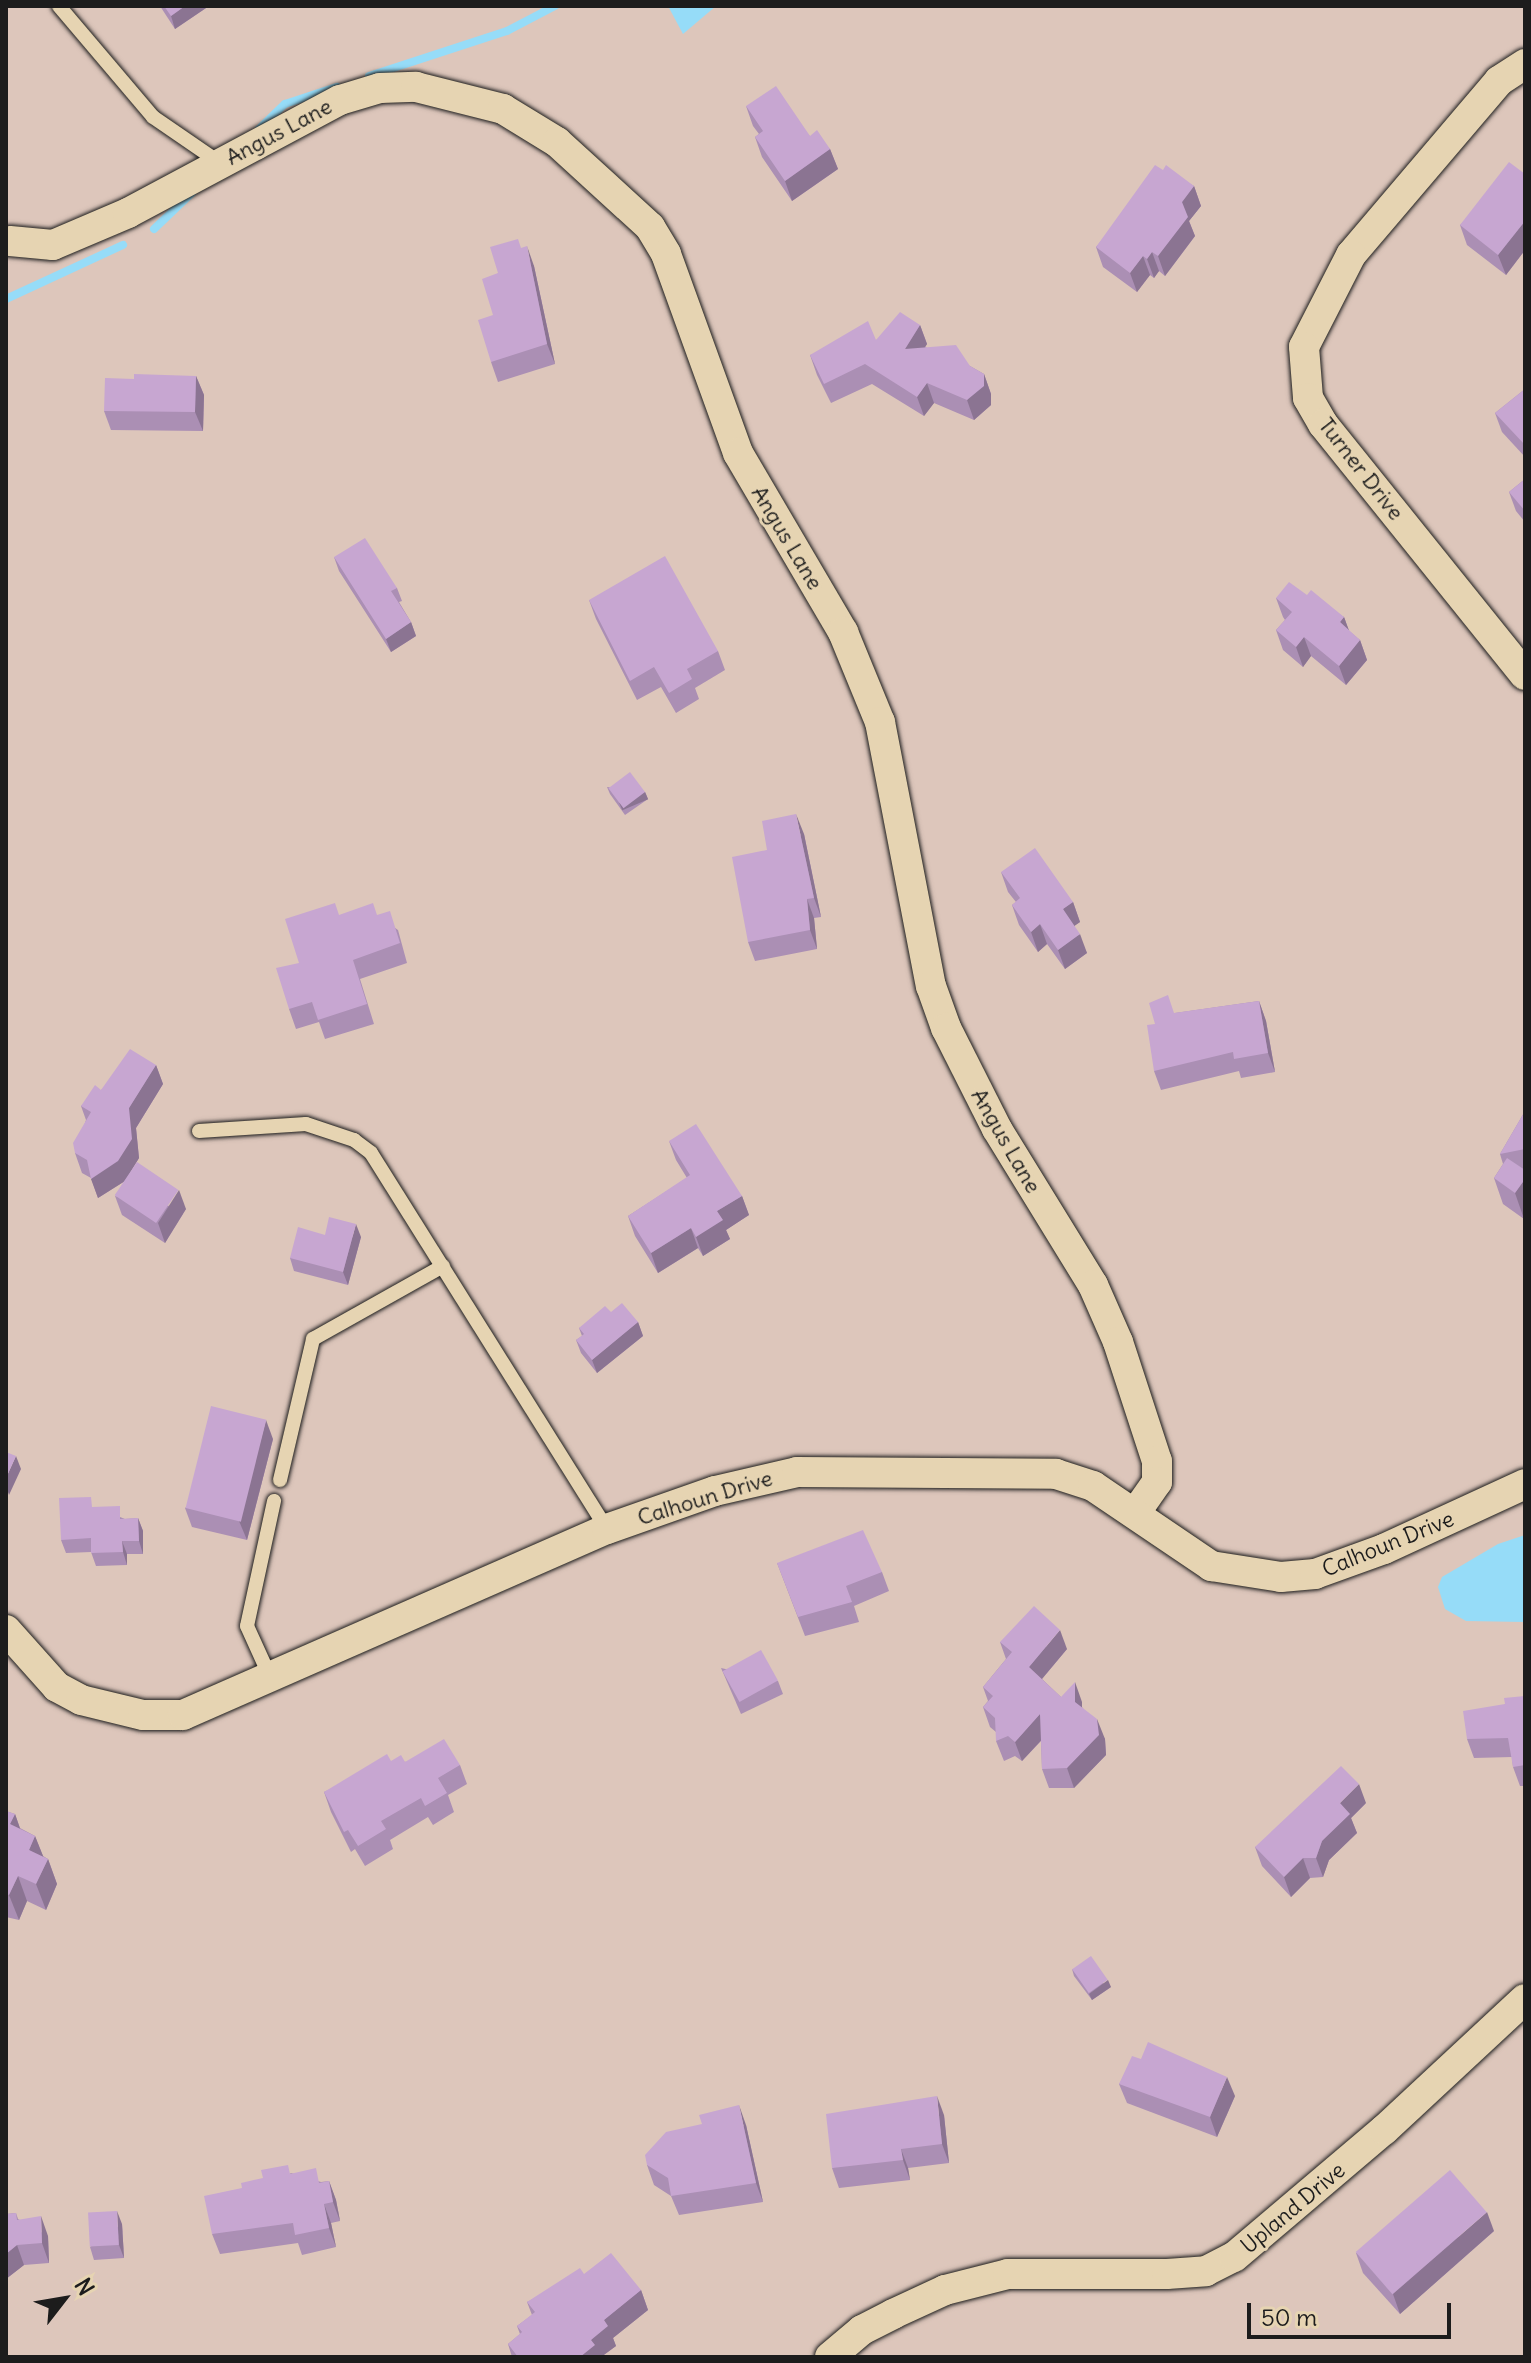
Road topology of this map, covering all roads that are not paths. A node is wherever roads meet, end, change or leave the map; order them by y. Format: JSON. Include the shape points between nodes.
{"nodes":[{"id":1,"x":59,"y":6,"type":"edge"},
{"id":2,"x":1525,"y":64,"type":"edge"},
{"id":3,"x":220,"y":163,"type":"junction"},
{"id":4,"x":7,"y":239,"type":"edge"},
{"id":5,"x":1525,"y":675,"type":"edge"},
{"id":6,"x":199,"y":1131,"type":"dead end"},
{"id":7,"x":443,"y":1266,"type":"junction"},
{"id":8,"x":280,"y":1480,"type":"dead end"},
{"id":9,"x":1525,"y":1484,"type":"edge"},
{"id":10,"x":274,"y":1501,"type":"dead end"},
{"id":11,"x":1135,"y":1513,"type":"junction"},
{"id":12,"x":607,"y":1529,"type":"junction"},
{"id":13,"x":6,"y":1630,"type":"edge"},
{"id":14,"x":271,"y":1680,"type":"junction"},
{"id":15,"x":1525,"y":1999,"type":"edge"},
{"id":16,"x":830,"y":2357,"type":"edge"}],
"edges":[{"from":1,"to":3,"type":"lane","via":[[153,117]]},
{"from":2,"to":5,"type":"street","name":"Turner Drive","via":[[1499,81],[1351,255],[1329,290],[1304,347],[1304,360],[1308,398],[1323,424]]},
{"from":3,"to":4,"type":"street","name":"Angus Lane","via":[[128,213],[53,245]]},
{"from":3,"to":11,"type":"street","name":"Angus Lane","via":[[340,100],[380,88],[416,87],[503,109],[557,142],[650,227],[666,254],[738,453],[843,632],[880,722],[931,986],[946,1028],[997,1129],[1093,1285],[1118,1342],[1157,1461],[1157,1482]]},
{"from":6,"to":7,"type":"lane","via":[[306,1124],[354,1140],[371,1153]]},
{"from":7,"to":8,"type":"lane","via":[[313,1339]]},
{"from":7,"to":12,"type":"lane"},
{"from":9,"to":11,"type":"street","name":"Calhoun Drive","via":[[1315,1574],[1249,1574],[1211,1566]]},
{"from":10,"to":14,"type":"lane","via":[[247,1626]]},
{"from":11,"to":12,"type":"street","name":"Calhoun Drive","via":[[1093,1486],[1056,1474],[835,1470],[759,1479]]},
{"from":12,"to":14,"type":"street","name":"Calhoun Drive"},
{"from":13,"to":14,"type":"street","name":"Calhoun Drive","via":[[57,1687],[105,1708],[183,1715]]},
{"from":15,"to":16,"type":"street","name":"Upland Drive","via":[[1373,2141],[1234,2257],[1206,2271],[1167,2274],[1008,2274],[945,2290],[893,2314],[862,2330]]}]}
